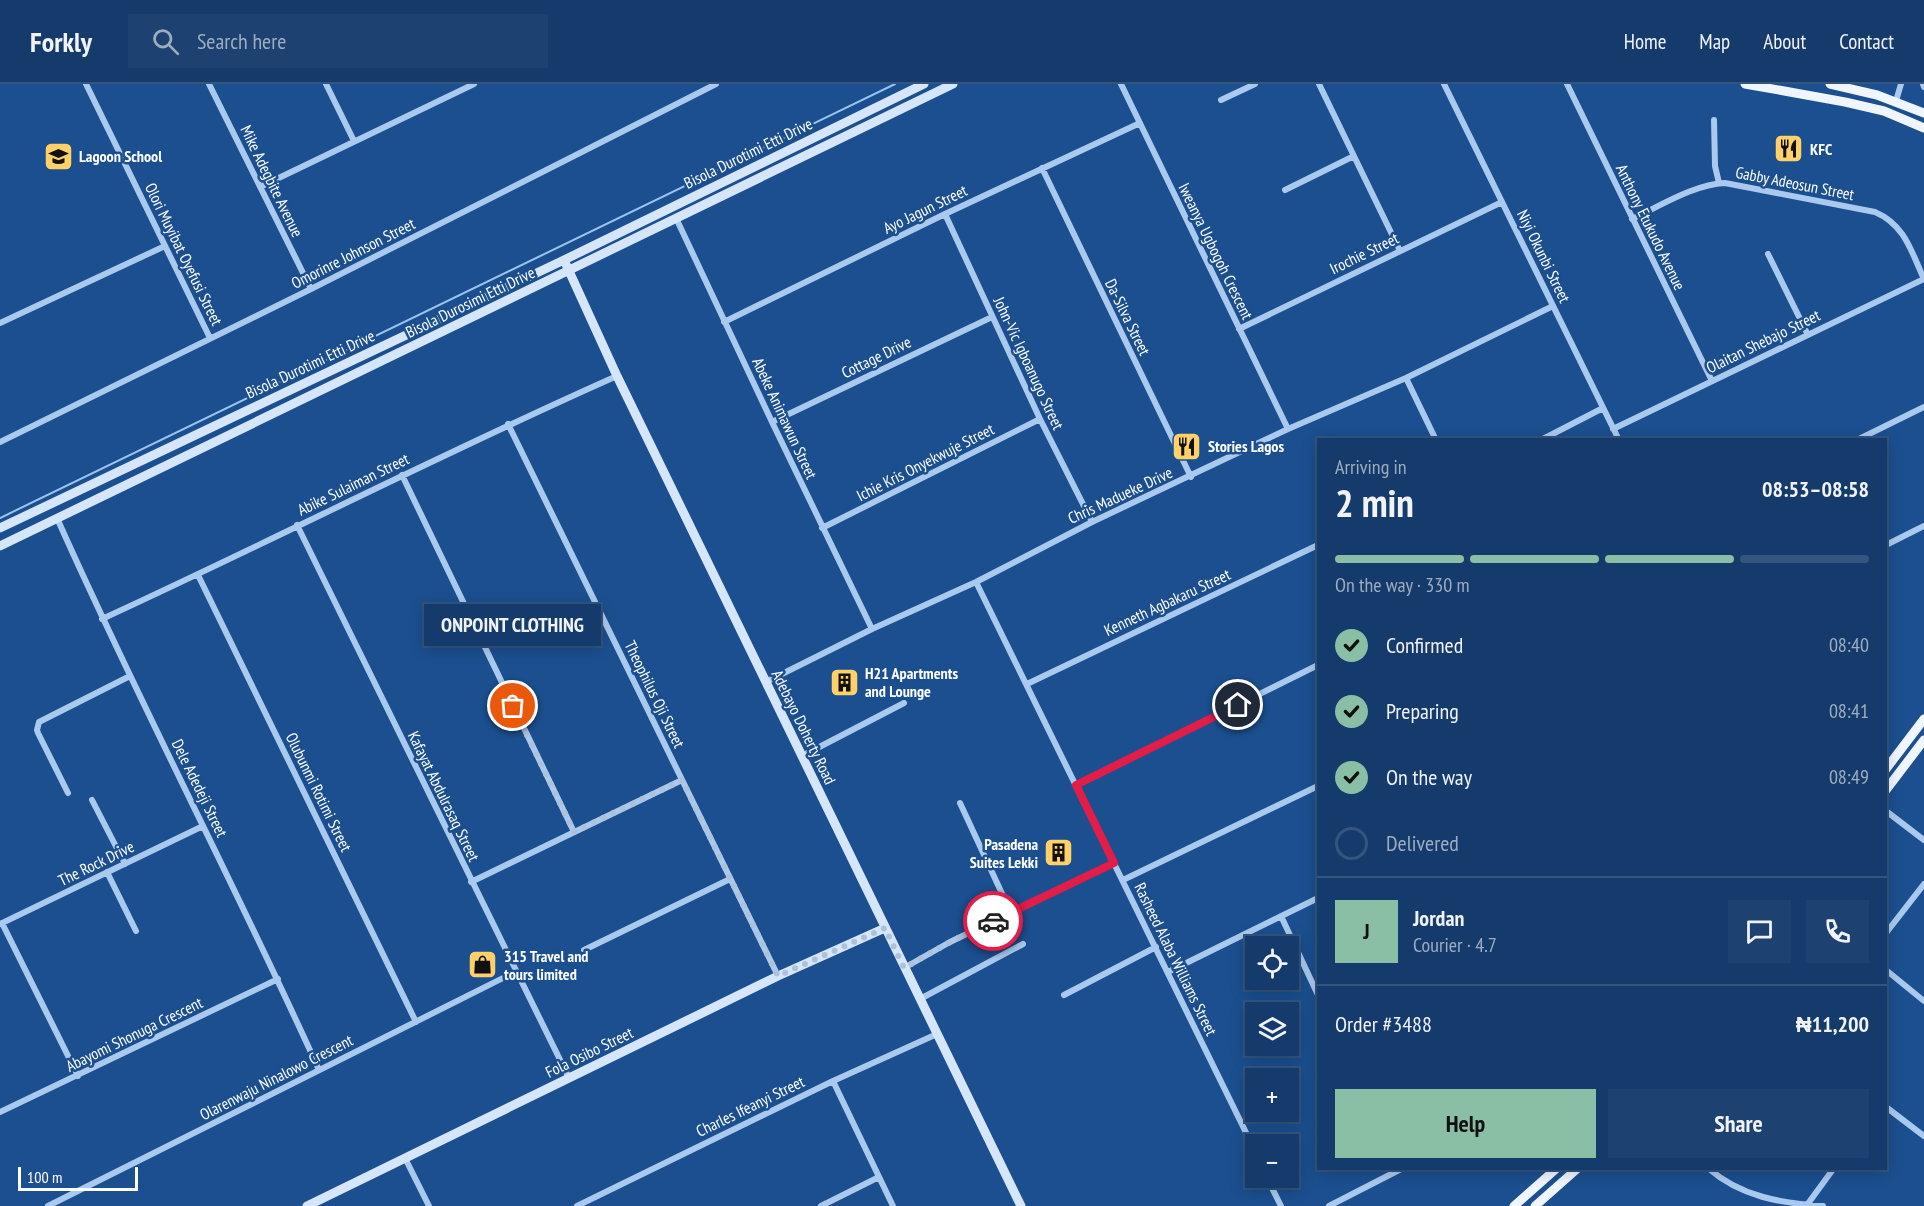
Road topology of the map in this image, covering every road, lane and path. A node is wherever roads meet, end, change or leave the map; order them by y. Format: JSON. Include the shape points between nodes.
{"nodes":[{"id":1,"x":86,"y":84,"type":"edge"},
{"id":2,"x":209,"y":84,"type":"edge"},
{"id":3,"x":326,"y":84,"type":"edge"},
{"id":4,"x":474,"y":84,"type":"edge"},
{"id":5,"x":716,"y":84,"type":"edge"},
{"id":6,"x":924,"y":84,"type":"edge"},
{"id":7,"x":953,"y":84,"type":"edge"},
{"id":8,"x":1121,"y":84,"type":"edge"},
{"id":9,"x":1255,"y":84,"type":"edge"},
{"id":10,"x":1319,"y":84,"type":"edge"},
{"id":11,"x":1444,"y":84,"type":"edge"},
{"id":12,"x":1567,"y":84,"type":"edge"},
{"id":13,"x":1745,"y":84,"type":"edge"},
{"id":14,"x":1830,"y":84,"type":"edge"},
{"id":15,"x":1901,"y":84,"type":"edge"},
{"id":16,"x":1221,"y":100,"type":"dead end"},
{"id":17,"x":1896,"y":101,"type":"junction"},
{"id":18,"x":1924,"y":113,"type":"edge"},
{"id":19,"x":1714,"y":120,"type":"dead end"},
{"id":20,"x":1140,"y":123,"type":"junction"},
{"id":21,"x":1924,"y":128,"type":"edge"},
{"id":22,"x":354,"y":141,"type":"junction"},
{"id":23,"x":1354,"y":156,"type":"junction"},
{"id":24,"x":1042,"y":168,"type":"junction"},
{"id":25,"x":1719,"y":183,"type":"junction"},
{"id":26,"x":260,"y":187,"type":"junction"},
{"id":27,"x":1285,"y":190,"type":"dead end"},
{"id":28,"x":1502,"y":202,"type":"junction"},
{"id":29,"x":945,"y":214,"type":"junction"},
{"id":30,"x":676,"y":218,"type":"junction"},
{"id":31,"x":1632,"y":219,"type":"junction"},
{"id":32,"x":165,"y":246,"type":"junction"},
{"id":33,"x":1400,"y":251,"type":"junction"},
{"id":34,"x":1768,"y":254,"type":"dead end"},
{"id":35,"x":564,"y":260,"type":"junction"},
{"id":36,"x":570,"y":270,"type":"junction"},
{"id":37,"x":1924,"y":279,"type":"edge"},
{"id":38,"x":311,"y":289,"type":"junction"},
{"id":39,"x":1553,"y":306,"type":"junction"},
{"id":40,"x":992,"y":317,"type":"junction"},
{"id":41,"x":724,"y":322,"type":"junction"},
{"id":42,"x":0,"y":323,"type":"edge"},
{"id":43,"x":1239,"y":329,"type":"junction"},
{"id":44,"x":1808,"y":335,"type":"junction"},
{"id":45,"x":210,"y":338,"type":"junction"},
{"id":46,"x":617,"y":376,"type":"junction"},
{"id":47,"x":1406,"y":378,"type":"junction"},
{"id":48,"x":1712,"y":381,"type":"junction"},
{"id":49,"x":1924,"y":407,"type":"edge"},
{"id":50,"x":1603,"y":408,"type":"junction"},
{"id":51,"x":1040,"y":419,"type":"junction"},
{"id":52,"x":772,"y":422,"type":"junction"},
{"id":53,"x":508,"y":424,"type":"junction"},
{"id":54,"x":1288,"y":429,"type":"junction"},
{"id":55,"x":1613,"y":429,"type":"junction"},
{"id":56,"x":1435,"y":438,"type":"edge"},
{"id":57,"x":1545,"y":438,"type":"edge"},
{"id":58,"x":1617,"y":438,"type":"edge"},
{"id":59,"x":1861,"y":438,"type":"edge"},
{"id":60,"x":0,"y":442,"type":"edge"},
{"id":61,"x":402,"y":475,"type":"junction"},
{"id":62,"x":1191,"y":477,"type":"junction"},
{"id":63,"x":57,"y":518,"type":"junction"},
{"id":64,"x":1092,"y":522,"type":"junction"},
{"id":65,"x":297,"y":525,"type":"junction"},
{"id":66,"x":1924,"y":526,"type":"edge"},
{"id":67,"x":0,"y":527,"type":"edge"},
{"id":68,"x":822,"y":528,"type":"junction"},
{"id":69,"x":18,"y":537,"type":"junction"},
{"id":70,"x":1887,"y":544,"type":"edge"},
{"id":71,"x":1,"y":545,"type":"edge"},
{"id":72,"x":1317,"y":545,"type":"edge"},
{"id":73,"x":198,"y":575,"type":"junction"},
{"id":74,"x":976,"y":582,"type":"junction"},
{"id":75,"x":102,"y":619,"type":"junction"},
{"id":76,"x":872,"y":629,"type":"junction"},
{"id":77,"x":1317,"y":665,"type":"edge"},
{"id":78,"x":130,"y":676,"type":"junction"},
{"id":79,"x":766,"y":682,"type":"junction"},
{"id":80,"x":1027,"y":684,"type":"junction"},
{"id":81,"x":904,"y":703,"type":"dead end"},
{"id":82,"x":1924,"y":719,"type":"edge"},
{"id":83,"x":1924,"y":740,"type":"edge"},
{"id":84,"x":802,"y":756,"type":"junction"},
{"id":85,"x":1887,"y":768,"type":"edge"},
{"id":86,"x":682,"y":780,"type":"junction"},
{"id":87,"x":1076,"y":785,"type":"junction"},
{"id":88,"x":1317,"y":786,"type":"edge"},
{"id":89,"x":1887,"y":789,"type":"edge"},
{"id":90,"x":68,"y":793,"type":"dead end"},
{"id":91,"x":92,"y":800,"type":"dead end"},
{"id":92,"x":960,"y":803,"type":"dead end"},
{"id":93,"x":1887,"y":812,"type":"edge"},
{"id":94,"x":203,"y":826,"type":"junction"},
{"id":95,"x":574,"y":832,"type":"junction"},
{"id":96,"x":1924,"y":840,"type":"edge"},
{"id":97,"x":1114,"y":863,"type":"junction"},
{"id":98,"x":125,"y":864,"type":"junction"},
{"id":99,"x":107,"y":872,"type":"junction"},
{"id":100,"x":730,"y":879,"type":"junction"},
{"id":101,"x":1123,"y":880,"type":"junction"},
{"id":102,"x":471,"y":882,"type":"junction"},
{"id":103,"x":1924,"y":884,"type":"edge"},
{"id":104,"x":1317,"y":898,"type":"edge"},
{"id":105,"x":1011,"y":912,"type":"junction"},
{"id":106,"x":1281,"y":916,"type":"junction"},
{"id":107,"x":1,"y":924,"type":"edge"},
{"id":108,"x":885,"y":928,"type":"junction"},
{"id":109,"x":136,"y":931,"type":"dead end"},
{"id":110,"x":1887,"y":932,"type":"edge"},
{"id":111,"x":1023,"y":944,"type":"dead end"},
{"id":112,"x":1156,"y":947,"type":"junction"},
{"id":113,"x":584,"y":950,"type":"dead end"},
{"id":114,"x":904,"y":968,"type":"junction"},
{"id":115,"x":1887,"y":971,"type":"edge"},
{"id":116,"x":515,"y":972,"type":"junction"},
{"id":117,"x":1168,"y":972,"type":"junction"},
{"id":118,"x":778,"y":976,"type":"junction"},
{"id":119,"x":278,"y":980,"type":"junction"},
{"id":120,"x":1317,"y":993,"type":"edge"},
{"id":121,"x":1064,"y":995,"type":"dead end"},
{"id":122,"x":920,"y":999,"type":"junction"},
{"id":123,"x":1924,"y":1000,"type":"edge"},
{"id":124,"x":416,"y":1022,"type":"junction"},
{"id":125,"x":937,"y":1034,"type":"junction"},
{"id":126,"x":319,"y":1070,"type":"junction"},
{"id":127,"x":78,"y":1076,"type":"junction"},
{"id":128,"x":568,"y":1078,"type":"junction"},
{"id":129,"x":833,"y":1081,"type":"junction"},
{"id":130,"x":1887,"y":1108,"type":"edge"},
{"id":131,"x":0,"y":1112,"type":"edge"},
{"id":132,"x":1247,"y":1134,"type":"edge"},
{"id":133,"x":1924,"y":1136,"type":"edge"},
{"id":134,"x":405,"y":1158,"type":"junction"},
{"id":135,"x":1400,"y":1170,"type":"edge"},
{"id":136,"x":1555,"y":1170,"type":"edge"},
{"id":137,"x":1576,"y":1170,"type":"edge"},
{"id":138,"x":1710,"y":1170,"type":"edge"},
{"id":139,"x":1833,"y":1170,"type":"edge"},
{"id":140,"x":879,"y":1177,"type":"junction"},
{"id":141,"x":1273,"y":1188,"type":"edge"},
{"id":142,"x":1808,"y":1205,"type":"edge"},
{"id":143,"x":48,"y":1206,"type":"edge"},
{"id":144,"x":307,"y":1206,"type":"edge"},
{"id":145,"x":429,"y":1206,"type":"edge"},
{"id":146,"x":577,"y":1206,"type":"edge"},
{"id":147,"x":821,"y":1206,"type":"edge"},
{"id":148,"x":893,"y":1206,"type":"edge"},
{"id":149,"x":1021,"y":1206,"type":"edge"},
{"id":150,"x":1281,"y":1206,"type":"edge"},
{"id":151,"x":1329,"y":1206,"type":"edge"},
{"id":152,"x":1514,"y":1206,"type":"edge"},
{"id":153,"x":1535,"y":1206,"type":"edge"},
{"id":154,"x":1823,"y":1206,"type":"edge"}],
"edges":[{"from":1,"to":32,"type":"street","name":"Olori Muyibat Oyefusi Street"},
{"from":2,"to":26,"type":"street","name":"Mike Adegbite Avenue"},
{"from":3,"to":22,"type":"street"},
{"from":4,"to":22,"type":"street"},
{"from":5,"to":38,"type":"street","name":"Omorinre Johnson Street"},
{"from":6,"to":35,"type":"main road","name":"Bisola Durotimi Etti Drive"},
{"from":7,"to":30,"type":"main road","name":"Bisola Durosimi Etti Drive"},
{"from":8,"to":20,"type":"street","name":"Iweanya Ugbogoh Crescent"},
{"from":9,"to":16,"type":"street"},
{"from":10,"to":23,"type":"street"},
{"from":11,"to":28,"type":"street","name":"Niyi Okunbi Street"},
{"from":12,"to":31,"type":"street","name":"Anthony Etukudo Avenue"},
{"from":13,"to":21,"type":"main road","via":[[1874,108]]},
{"from":14,"to":17,"type":"main road"},
{"from":15,"to":17,"type":"street"},
{"from":17,"to":18,"type":"main road"},
{"from":19,"to":25,"type":"street"},
{"from":20,"to":24,"type":"street","name":"Ayo Jagun Street"},
{"from":20,"to":43,"type":"street","name":"Iweanya Ugbogoh Crescent"},
{"from":22,"to":26,"type":"street"},
{"from":23,"to":27,"type":"street"},
{"from":23,"to":33,"type":"street"},
{"from":24,"to":29,"type":"street","name":"Ayo Jagun Street"},
{"from":24,"to":62,"type":"street","name":"Da-Silva Street"},
{"from":25,"to":31,"type":"street","name":"Gabby Adeosun Street","via":[[1699,188]]},
{"from":25,"to":37,"type":"street","name":"Gabby Adeosun Street","via":[[1886,217],[1906,238]]},
{"from":26,"to":38,"type":"street","name":"Mike Adegbite Avenue"},
{"from":28,"to":33,"type":"street","name":"Irochie Street"},
{"from":28,"to":39,"type":"street","name":"Niyi Okunbi Street"},
{"from":29,"to":40,"type":"street","name":"John-Vic Igboanugo Street"},
{"from":29,"to":41,"type":"street","name":"Ayo Jagun Street"},
{"from":30,"to":36,"type":"main road","name":"Bisola Durosimi Etti Drive"},
{"from":30,"to":41,"type":"street","name":"Abeke Animawun Street"},
{"from":31,"to":48,"type":"street","name":"Anthony Etukudo Avenue"},
{"from":32,"to":42,"type":"street"},
{"from":32,"to":45,"type":"street","name":"Olori Muyibat Oyefusi Street"},
{"from":33,"to":43,"type":"street","name":"Irochie Street"},
{"from":34,"to":44,"type":"street"},
{"from":35,"to":36,"type":"main road","name":"Adebayo Doherty Road"},
{"from":35,"to":67,"type":"main road","name":"Bisola Durotimi Etti Drive"},
{"from":36,"to":46,"type":"main road","name":"Adebayo Doherty Road"},
{"from":36,"to":63,"type":"main road","name":"Bisola Durosimi Etti Drive"},
{"from":37,"to":44,"type":"street","name":"Olaitan Shebajo Street"},
{"from":38,"to":45,"type":"street","name":"Omorinre Johnson Street"},
{"from":39,"to":47,"type":"street","name":"Chris Madueke Drive"},
{"from":39,"to":50,"type":"street","name":"Niyi Okunbi Street"},
{"from":40,"to":51,"type":"street","name":"John-Vic Igboanugo Street"},
{"from":40,"to":52,"type":"street","name":"Cottage Drive"},
{"from":41,"to":52,"type":"street","name":"Abeke Animawun Street"},
{"from":43,"to":54,"type":"street","name":"Iweanya Ugbogoh Crescent"},
{"from":44,"to":48,"type":"street","name":"Olaitan Shebajo Street"},
{"from":45,"to":60,"type":"street","name":"Omorinre Johnson Street"},
{"from":46,"to":53,"type":"street","name":"Abike Sulaiman Street"},
{"from":46,"to":79,"type":"main road","name":"Adebayo Doherty Road"},
{"from":47,"to":54,"type":"street","name":"Chris Madueke Drive"},
{"from":47,"to":56,"type":"street"},
{"from":48,"to":55,"type":"street","name":"Olaitan Shebajo Street"},
{"from":49,"to":59,"type":"street"},
{"from":50,"to":55,"type":"street","name":"Niyi Okunbi Street"},
{"from":50,"to":57,"type":"street"},
{"from":51,"to":64,"type":"street","name":"John-Vic Igboanugo Street"},
{"from":51,"to":68,"type":"street","name":"Ichie Kris Onyekwuje Street"},
{"from":52,"to":68,"type":"street","name":"Abeke Animawun Street"},
{"from":53,"to":61,"type":"street","name":"Abike Sulaiman Street"},
{"from":53,"to":86,"type":"street","name":"Theophilus Oji Street"},
{"from":54,"to":62,"type":"street","name":"Chris Madueke Drive"},
{"from":55,"to":58,"type":"street","name":"Niyi Okunbi Street"},
{"from":61,"to":65,"type":"street","name":"Abike Sulaiman Street"},
{"from":61,"to":95,"type":"street"},
{"from":62,"to":64,"type":"street","name":"Chris Madueke Drive"},
{"from":63,"to":69,"type":"main road","name":"Bisola Durosimi Etti Drive"},
{"from":63,"to":75,"type":"street","name":"Dele Adedeji Street"},
{"from":64,"to":74,"type":"street","name":"Chris Madueke Drive"},
{"from":65,"to":73,"type":"street","name":"Abike Sulaiman Street"},
{"from":65,"to":102,"type":"street","name":"Kafayat Abdulrasaq Street"},
{"from":66,"to":70,"type":"street"},
{"from":67,"to":69,"type":"main road"},
{"from":68,"to":76,"type":"street","name":"Abeke Animawun Street"},
{"from":69,"to":71,"type":"main road","name":"Bisola Durosimi Etti Drive"},
{"from":72,"to":80,"type":"street","name":"Kenneth Agbakaru Street"},
{"from":73,"to":75,"type":"street","name":"Abike Sulaiman Street"},
{"from":73,"to":124,"type":"street","name":"Olubunmi Rotimi Street"},
{"from":74,"to":76,"type":"street","name":"Chris Madueke Drive"},
{"from":74,"to":80,"type":"street","name":"Rasheed Alaba Williams Street"},
{"from":75,"to":78,"type":"street","name":"Dele Adedeji Street"},
{"from":76,"to":79,"type":"street","name":"Chris Madueke Drive"},
{"from":77,"to":87,"type":"street"},
{"from":78,"to":90,"type":"street","via":[[39,722],[38,734]]},
{"from":78,"to":94,"type":"street","name":"Dele Adedeji Street"},
{"from":79,"to":84,"type":"main road","name":"Adebayo Doherty Road"},
{"from":80,"to":87,"type":"street","name":"Rasheed Alaba Williams Street"},
{"from":81,"to":84,"type":"street"},
{"from":82,"to":85,"type":"main road"},
{"from":83,"to":89,"type":"main road"},
{"from":84,"to":108,"type":"main road","name":"Adebayo Doherty Road"},
{"from":86,"to":95,"type":"street"},
{"from":86,"to":100,"type":"street","name":"Theophilus Oji Street"},
{"from":87,"to":97,"type":"street","name":"Rasheed Alaba Williams Street"},
{"from":88,"to":101,"type":"street"},
{"from":91,"to":98,"type":"street"},
{"from":92,"to":105,"type":"street"},
{"from":93,"to":96,"type":"street"},
{"from":94,"to":98,"type":"street","name":"The Rock Drive"},
{"from":94,"to":119,"type":"street","name":"Dele Adedeji Street"},
{"from":95,"to":102,"type":"street"},
{"from":97,"to":101,"type":"street","name":"Rasheed Alaba Williams Street"},
{"from":97,"to":105,"type":"street"},
{"from":98,"to":99,"type":"street","name":"The Rock Drive"},
{"from":99,"to":107,"type":"street","name":"The Rock Drive"},
{"from":99,"to":109,"type":"street"},
{"from":100,"to":113,"type":"street"},
{"from":100,"to":118,"type":"street","name":"Theophilus Oji Street"},
{"from":101,"to":112,"type":"street","name":"Rasheed Alaba Williams Street"},
{"from":102,"to":116,"type":"street","name":"Kafayat Abdulrasaq Street"},
{"from":103,"to":110,"type":"street"},
{"from":104,"to":106,"type":"street"},
{"from":105,"to":114,"type":"street"},
{"from":106,"to":117,"type":"street"},
{"from":106,"to":120,"type":"street"},
{"from":107,"to":127,"type":"street"},
{"from":108,"to":114,"type":"main road","name":"Adebayo Doherty Road"},
{"from":108,"to":118,"type":"main road","name":"Fola Osibo Street"},
{"from":111,"to":122,"type":"street"},
{"from":112,"to":117,"type":"street","name":"Rasheed Alaba Williams Street"},
{"from":112,"to":121,"type":"street"},
{"from":114,"to":122,"type":"main road","name":"Adebayo Doherty Road"},
{"from":115,"to":123,"type":"street"},
{"from":116,"to":124,"type":"street","name":"Olarenwaju Ninalowo Crescent"},
{"from":116,"to":128,"type":"street","name":"Kafayat Abdulrasaq Street"},
{"from":117,"to":132,"type":"street","name":"Rasheed Alaba Williams Street"},
{"from":118,"to":128,"type":"main road","name":"Fola Osibo Street"},
{"from":119,"to":126,"type":"street","name":"Dele Adedeji Street"},
{"from":119,"to":127,"type":"street","name":"Abayomi Shonuga Crescent"},
{"from":122,"to":125,"type":"main road","name":"Adebayo Doherty Road"},
{"from":124,"to":126,"type":"street","name":"Olarenwaju Ninalowo Crescent"},
{"from":125,"to":129,"type":"street","name":"Charles Ifeanyi Street"},
{"from":125,"to":149,"type":"main road","name":"Adebayo Doherty Road"},
{"from":126,"to":143,"type":"street","name":"Olarenwaju Ninalowo Crescent"},
{"from":127,"to":131,"type":"street","name":"Abayomi Shonuga Crescent"},
{"from":128,"to":134,"type":"main road","name":"Fola Osibo Street"},
{"from":129,"to":140,"type":"street"},
{"from":129,"to":146,"type":"street","name":"Charles Ifeanyi Street"},
{"from":130,"to":133,"type":"street"},
{"from":134,"to":144,"type":"main road","name":"Fola Osibo Street"},
{"from":134,"to":145,"type":"street"},
{"from":135,"to":151,"type":"street"},
{"from":136,"to":152,"type":"main road"},
{"from":137,"to":153,"type":"main road"},
{"from":138,"to":142,"type":"street","via":[[1748,1193]]},
{"from":139,"to":142,"type":"street"},
{"from":140,"to":147,"type":"street"},
{"from":140,"to":148,"type":"street"},
{"from":141,"to":150,"type":"street"},
{"from":142,"to":154,"type":"street"}]}
